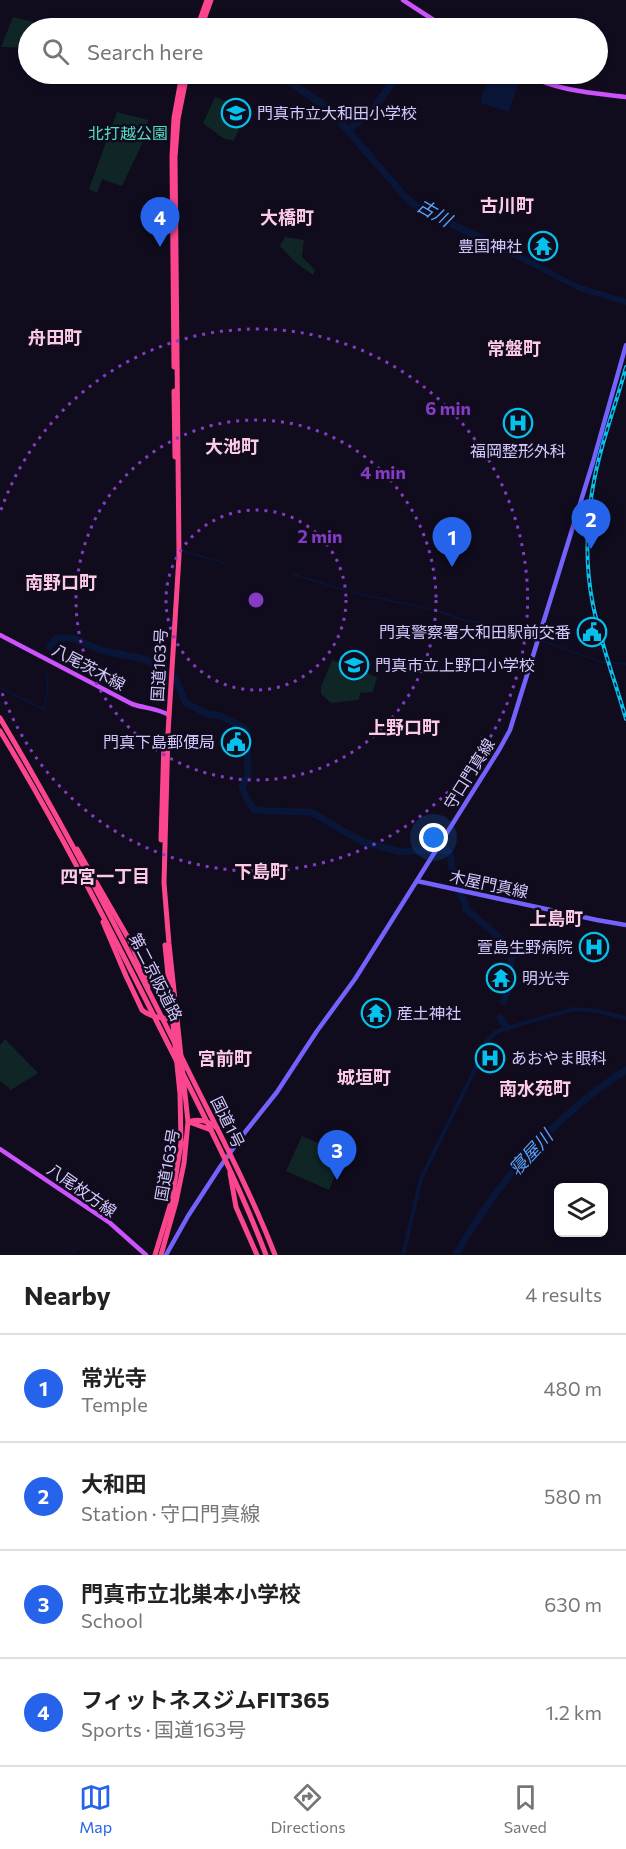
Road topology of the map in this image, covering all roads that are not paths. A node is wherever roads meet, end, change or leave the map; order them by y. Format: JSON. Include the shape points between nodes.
{"nodes":[{"id":1,"x":209,"y":0,"type":"edge"},
{"id":2,"x":403,"y":0,"type":"edge"},
{"id":3,"x":202,"y":18,"type":"edge"},
{"id":4,"x":431,"y":18,"type":"edge"},
{"id":5,"x":181,"y":84,"type":"edge"},
{"id":6,"x":551,"y":84,"type":"edge"},
{"id":7,"x":626,"y":97,"type":"edge"},
{"id":8,"x":626,"y":345,"type":"edge"},
{"id":9,"x":0,"y":635,"type":"edge"},
{"id":10,"x":168,"y":714,"type":"junction"},
{"id":11,"x":0,"y":718,"type":"edge"},
{"id":12,"x":0,"y":732,"type":"edge"},
{"id":13,"x":66,"y":832,"type":"junction"},
{"id":14,"x":417,"y":881,"type":"junction"},
{"id":15,"x":103,"y":922,"type":"junction"},
{"id":16,"x":626,"y":924,"type":"edge"},
{"id":17,"x":175,"y":1019,"type":"junction"},
{"id":18,"x":185,"y":1122,"type":"junction"},
{"id":19,"x":0,"y":1149,"type":"edge"},
{"id":20,"x":229,"y":1156,"type":"junction"},
{"id":21,"x":164,"y":1253,"type":"edge"},
{"id":22,"x":146,"y":1255,"type":"edge"},
{"id":23,"x":155,"y":1255,"type":"edge"},
{"id":24,"x":257,"y":1255,"type":"edge"},
{"id":25,"x":265,"y":1255,"type":"edge"},
{"id":26,"x":274,"y":1255,"type":"edge"}],
"edges":[{"from":1,"to":3,"type":"highway"},
{"from":2,"to":4,"type":"main road"},
{"from":5,"to":10,"type":"highway","name":"国道163号","via":[[172,149],[176,555]]},
{"from":6,"to":7,"type":"main road"},
{"from":8,"to":14,"type":"main road","name":"守口門真線","via":[[513,724]]},
{"from":9,"to":10,"type":"main road","name":"八尾茨木線","via":[[132,704]]},
{"from":10,"to":17,"type":"highway","name":"国道163号","via":[[162,782],[161,884]]},
{"from":11,"to":13,"type":"highway","name":"国道1号","bridge":true},
{"from":11,"to":26,"type":"highway","name":"第二京阪道路","bridge":true,"via":[[66,832],[121,939]]},
{"from":12,"to":15,"type":"highway","name":"国道1号","bridge":true,"via":[[60,836]]},
{"from":12,"to":25,"type":"highway","name":"第二京阪道路","bridge":true,"via":[[61,835],[145,999],[231,1173]]},
{"from":13,"to":17,"type":"highway","bridge":true,"via":[[130,941],[161,1012]]},
{"from":13,"to":26,"type":"highway","name":"国道1号","bridge":true,"via":[[238,1172]]},
{"from":14,"to":16,"type":"main road","name":"木屋門真線"},
{"from":14,"to":20,"type":"main road","name":"守口門真線","via":[[355,979]]},
{"from":15,"to":17,"type":"highway","bridge":true,"via":[[142,1010]]},
{"from":15,"to":25,"type":"highway","name":"国道1号","bridge":true,"via":[[192,1096]]},
{"from":17,"to":18,"type":"highway","name":"国道163号"},
{"from":18,"to":20,"type":"highway","via":[[212,1130]]},
{"from":18,"to":21,"type":"highway","name":"国道163号","via":[[184,1163]]},
{"from":18,"to":23,"type":"highway","name":"国道163号","via":[[175,1186]]},
{"from":19,"to":22,"type":"main road","name":"八尾枚方線","via":[[110,1223]]},
{"from":20,"to":21,"type":"main road","name":"守口門真線"},
{"from":20,"to":24,"type":"highway","via":[[236,1207]]},
{"from":20,"to":26,"type":"highway","bridge":true,"via":[[274,1247]]}]}
